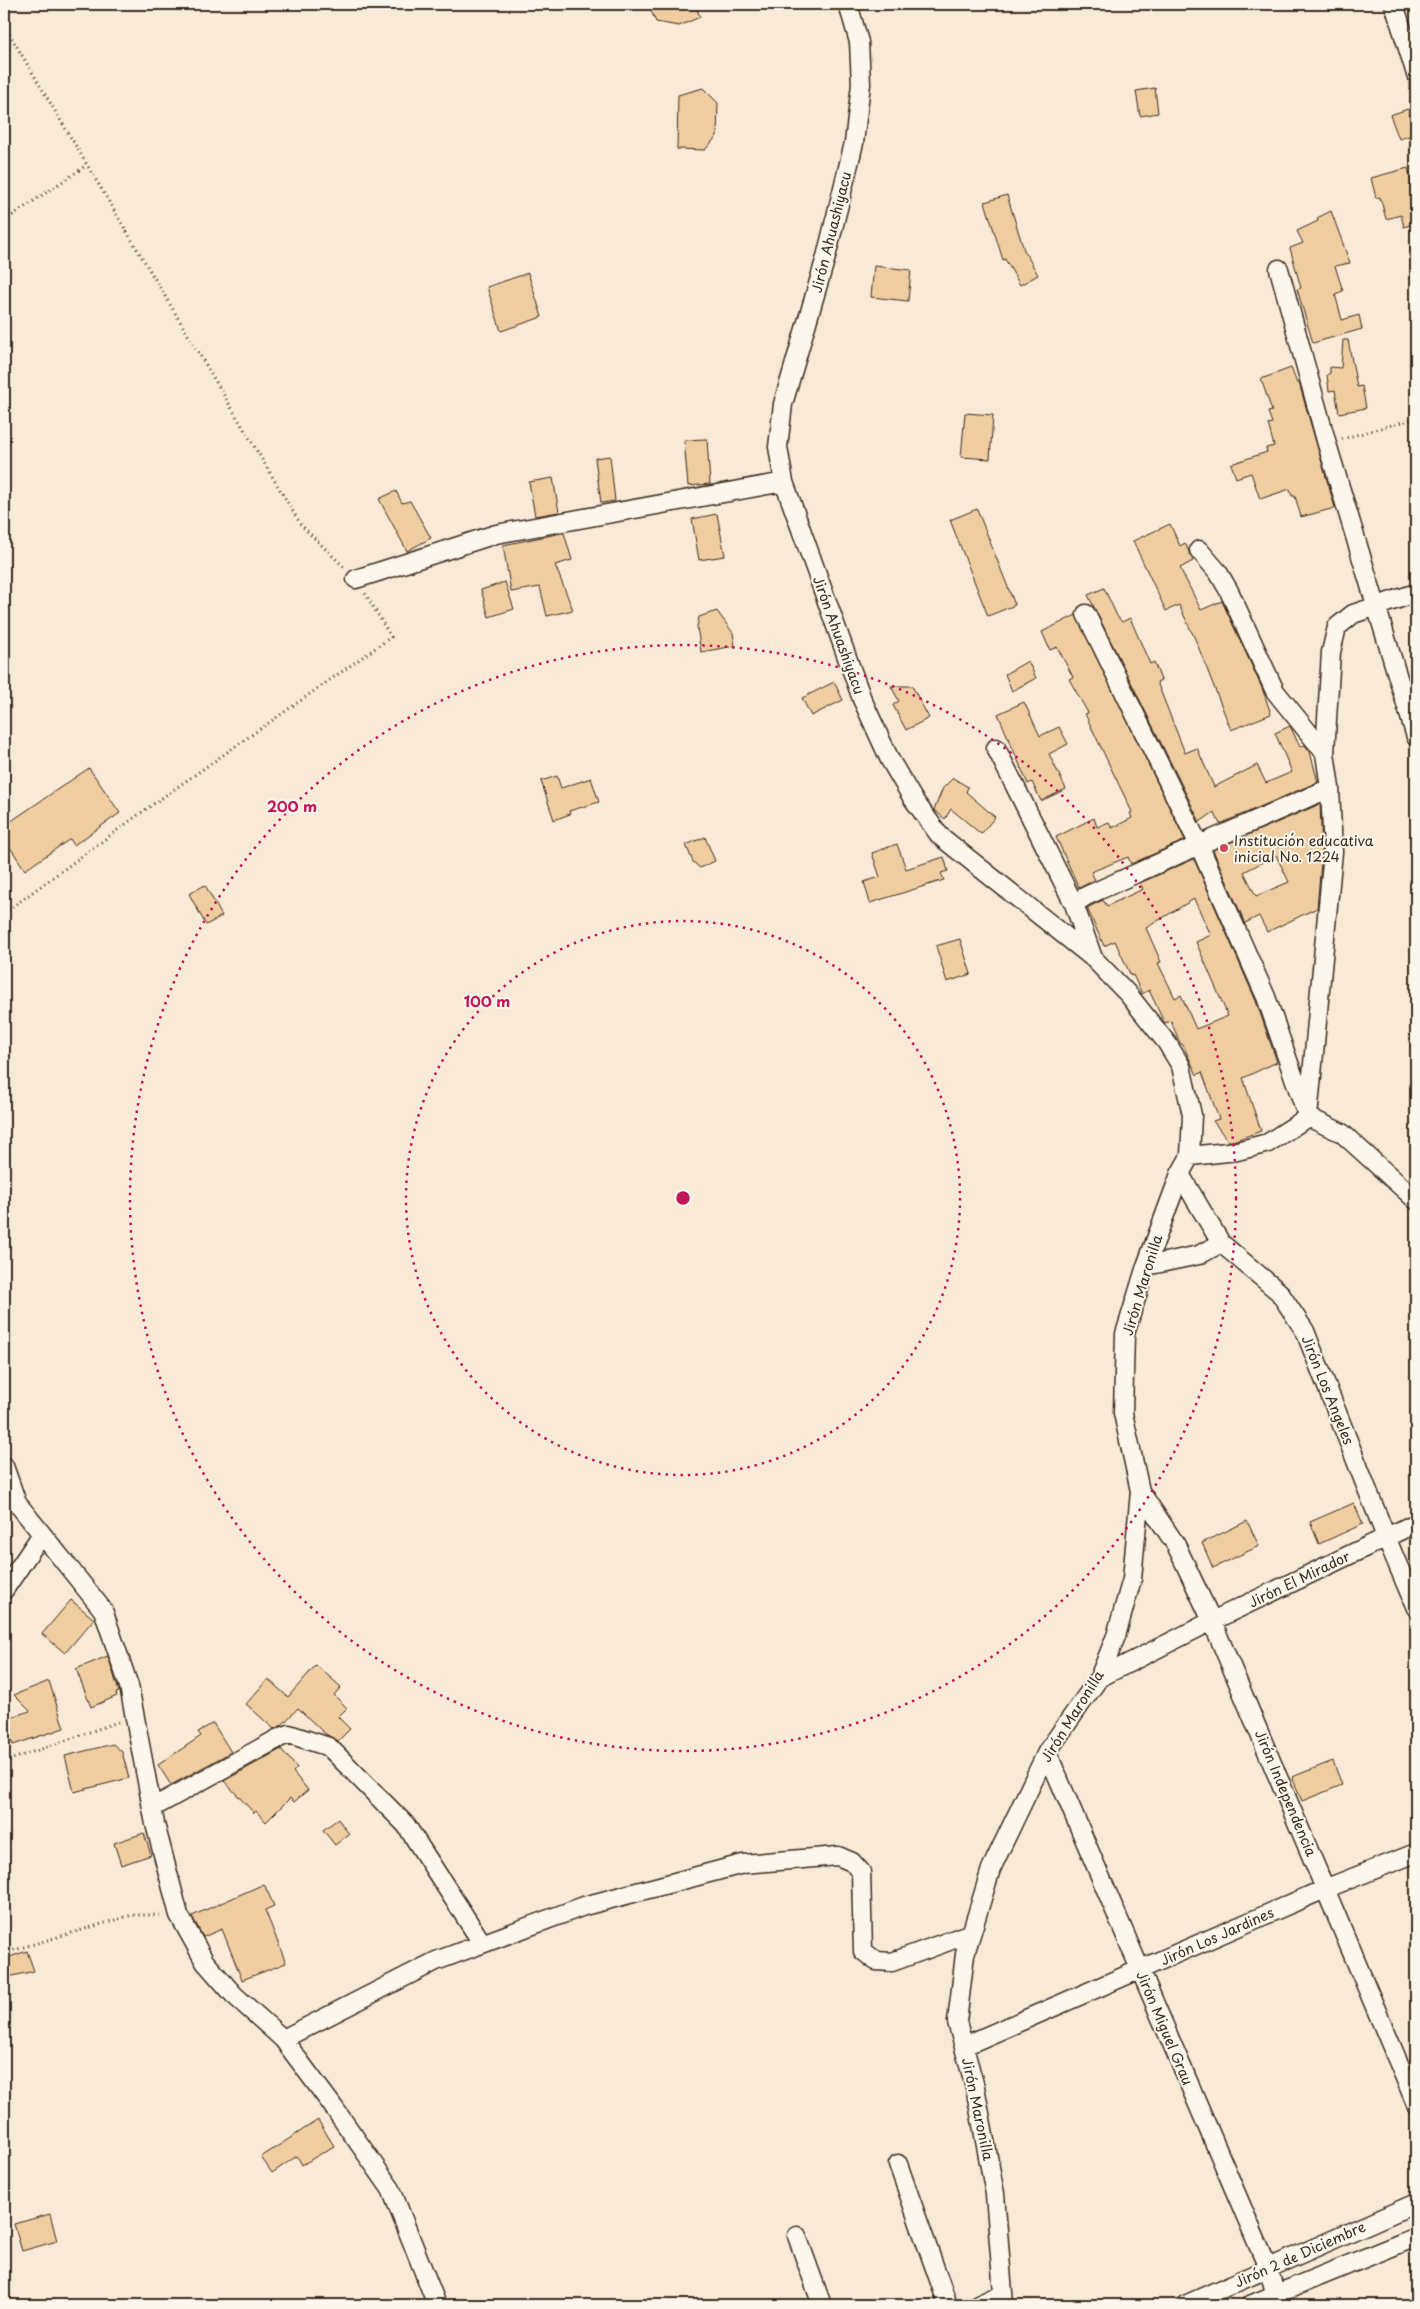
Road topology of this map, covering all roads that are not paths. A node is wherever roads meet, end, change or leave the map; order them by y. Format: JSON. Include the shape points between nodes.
{"nodes":[{"id":1,"x":848,"y":4,"type":"edge"},
{"id":2,"x":1394,"y":4,"type":"edge"},
{"id":3,"x":1416,"y":74,"type":"edge"},
{"id":4,"x":1279,"y":269,"type":"dead end"},
{"id":5,"x":784,"y":482,"type":"junction"},
{"id":6,"x":1199,"y":550,"type":"dead end"},
{"id":7,"x":356,"y":579,"type":"road end"},
{"id":8,"x":1416,"y":593,"type":"edge"},
{"id":9,"x":1377,"y":605,"type":"junction"},
{"id":10,"x":1086,"y":614,"type":"dead end"},
{"id":11,"x":1416,"y":737,"type":"edge"},
{"id":12,"x":996,"y":748,"type":"dead end"},
{"id":13,"x":1325,"y":753,"type":"junction"},
{"id":14,"x":1330,"y":788,"type":"junction"},
{"id":15,"x":1199,"y":844,"type":"junction"},
{"id":16,"x":1074,"y":904,"type":"junction"},
{"id":17,"x":1093,"y":958,"type":"junction"},
{"id":18,"x":1308,"y":1117,"type":"junction"},
{"id":19,"x":1190,"y":1156,"type":"junction"},
{"id":20,"x":1180,"y":1174,"type":"junction"},
{"id":21,"x":1416,"y":1200,"type":"edge"},
{"id":22,"x":1221,"y":1243,"type":"junction"},
{"id":23,"x":1146,"y":1266,"type":"junction"},
{"id":24,"x":4,"y":1466,"type":"edge"},
{"id":25,"x":1140,"y":1491,"type":"junction"},
{"id":26,"x":1416,"y":1523,"type":"edge"},
{"id":27,"x":42,"y":1534,"type":"junction"},
{"id":28,"x":1386,"y":1537,"type":"junction"},
{"id":29,"x":4,"y":1590,"type":"edge"},
{"id":30,"x":1416,"y":1608,"type":"edge"},
{"id":31,"x":1212,"y":1620,"type":"junction"},
{"id":32,"x":1099,"y":1678,"type":"junction"},
{"id":33,"x":1047,"y":1752,"type":"junction"},
{"id":34,"x":152,"y":1808,"type":"junction"},
{"id":35,"x":1416,"y":1853,"type":"edge"},
{"id":36,"x":1327,"y":1888,"type":"junction"},
{"id":37,"x":971,"y":1932,"type":"junction"},
{"id":38,"x":482,"y":1943,"type":"junction"},
{"id":39,"x":1140,"y":1970,"type":"junction"},
{"id":40,"x":283,"y":2039,"type":"junction"},
{"id":41,"x":964,"y":2046,"type":"junction"},
{"id":42,"x":1416,"y":2104,"type":"edge"},
{"id":43,"x":898,"y":2164,"type":"dead end"},
{"id":44,"x":1416,"y":2203,"type":"edge"},
{"id":45,"x":797,"y":2236,"type":"dead end"},
{"id":46,"x":1416,"y":2237,"type":"edge"},
{"id":47,"x":1268,"y":2268,"type":"junction"},
{"id":48,"x":1003,"y":2299,"type":"edge"},
{"id":49,"x":1276,"y":2300,"type":"edge"},
{"id":50,"x":437,"y":2305,"type":"edge"},
{"id":51,"x":822,"y":2305,"type":"edge"},
{"id":52,"x":948,"y":2305,"type":"edge"},
{"id":53,"x":978,"y":2305,"type":"edge"},
{"id":54,"x":1185,"y":2305,"type":"edge"},
{"id":55,"x":1250,"y":2305,"type":"edge"}],
"edges":[{"from":1,"to":5,"type":"street","name":"Jirón Ahuashiyacu","via":[[859,42],[860,94],[854,143],[783,404],[778,447]]},
{"from":2,"to":3,"type":"street"},
{"from":4,"to":9,"type":"street","via":[[1327,444]]},
{"from":5,"to":7,"type":"street","via":[[496,534]]},
{"from":5,"to":17,"type":"street","name":"Jirón Ahuashiyacu","via":[[862,699],[890,760],[913,799],[940,836]]},
{"from":6,"to":13,"type":"street","via":[[1229,591],[1275,691]]},
{"from":8,"to":9,"type":"street"},
{"from":9,"to":11,"type":"street"},
{"from":9,"to":13,"type":"street","via":[[1353,614],[1338,627],[1331,652]]},
{"from":10,"to":15,"type":"street"},
{"from":12,"to":16,"type":"street"},
{"from":13,"to":14,"type":"street"},
{"from":14,"to":15,"type":"street"},
{"from":14,"to":18,"type":"street","via":[[1333,852]]},
{"from":15,"to":16,"type":"street"},
{"from":15,"to":18,"type":"street","via":[[1266,997]]},
{"from":16,"to":17,"type":"street"},
{"from":17,"to":19,"type":"street","name":"Jirón Ahuashiyacu","via":[[1128,994],[1181,1066],[1192,1115]]},
{"from":18,"to":19,"type":"street","via":[[1268,1143],[1237,1151]]},
{"from":18,"to":21,"type":"street","via":[[1342,1133]]},
{"from":19,"to":20,"type":"street","name":"Jirón Maronilla"},
{"from":20,"to":22,"type":"street","name":"Jirón Los Angeles"},
{"from":20,"to":23,"type":"street","name":"Jirón Maronilla"},
{"from":22,"to":23,"type":"street","via":[[1199,1255]]},
{"from":22,"to":28,"type":"street","name":"Jirón Los Angeles","via":[[1279,1292],[1305,1331]]},
{"from":23,"to":25,"type":"street","name":"Jirón Maronilla","via":[[1125,1334],[1123,1413]]},
{"from":24,"to":27,"type":"street","via":[[17,1503]]},
{"from":25,"to":31,"type":"street","name":"Jirón Independencia","via":[[1176,1545]]},
{"from":25,"to":32,"type":"street","name":"Jirón Maronilla","via":[[1132,1579],[1116,1636]]},
{"from":26,"to":28,"type":"street","name":"Jirón El Mirador"},
{"from":27,"to":29,"type":"street"},
{"from":27,"to":34,"type":"street","via":[[103,1610],[129,1686]]},
{"from":28,"to":30,"type":"street","name":"Jirón Los Angeles"},
{"from":28,"to":31,"type":"street","name":"Jirón El Mirador"},
{"from":31,"to":32,"type":"street","name":"Jirón El Mirador"},
{"from":31,"to":36,"type":"street","name":"Jirón Independencia"},
{"from":32,"to":33,"type":"street","name":"Jirón Maronilla"},
{"from":33,"to":37,"type":"street","name":"Jirón Maronilla","via":[[991,1869]]},
{"from":33,"to":39,"type":"street","name":"Jirón Miguel Grau"},
{"from":34,"to":38,"type":"street","via":[[289,1734],[329,1747],[406,1825]]},
{"from":34,"to":40,"type":"street","via":[[179,1914],[206,1962],[234,1995]]},
{"from":35,"to":36,"type":"street","name":"Jirón Los Jardines"},
{"from":36,"to":39,"type":"street","name":"Jirón Los Jardines"},
{"from":36,"to":42,"type":"street","name":"Jirón Independencia"},
{"from":37,"to":38,"type":"street","via":[[892,1962],[876,1961],[863,1951],[861,1872],[852,1862],[838,1856],[743,1864],[584,1906]]},
{"from":37,"to":41,"type":"street","name":"Jirón Maronilla","via":[[965,1954],[957,2022]]},
{"from":38,"to":40,"type":"street","via":[[436,1962]]},
{"from":39,"to":41,"type":"street","name":"Jirón Los Jardines"},
{"from":39,"to":47,"type":"street","name":"Jirón Miguel Grau"},
{"from":40,"to":50,"type":"street","via":[[391,2189]]},
{"from":41,"to":48,"type":"street","name":"Jirón Maronilla","via":[[995,2194]]},
{"from":43,"to":52,"type":"street"},
{"from":44,"to":47,"type":"street","name":"Jirón 2 de Diciembre"},
{"from":45,"to":51,"type":"street"},
{"from":46,"to":49,"type":"street","name":"Jirón 2 de Diciembre"},
{"from":47,"to":49,"type":"street","name":"Jirón Miguel Grau"},
{"from":47,"to":54,"type":"street","name":"Jirón 2 de Diciembre"},
{"from":48,"to":53,"type":"street"},
{"from":49,"to":55,"type":"street","name":"Jirón 2 de Diciembre"}]}
